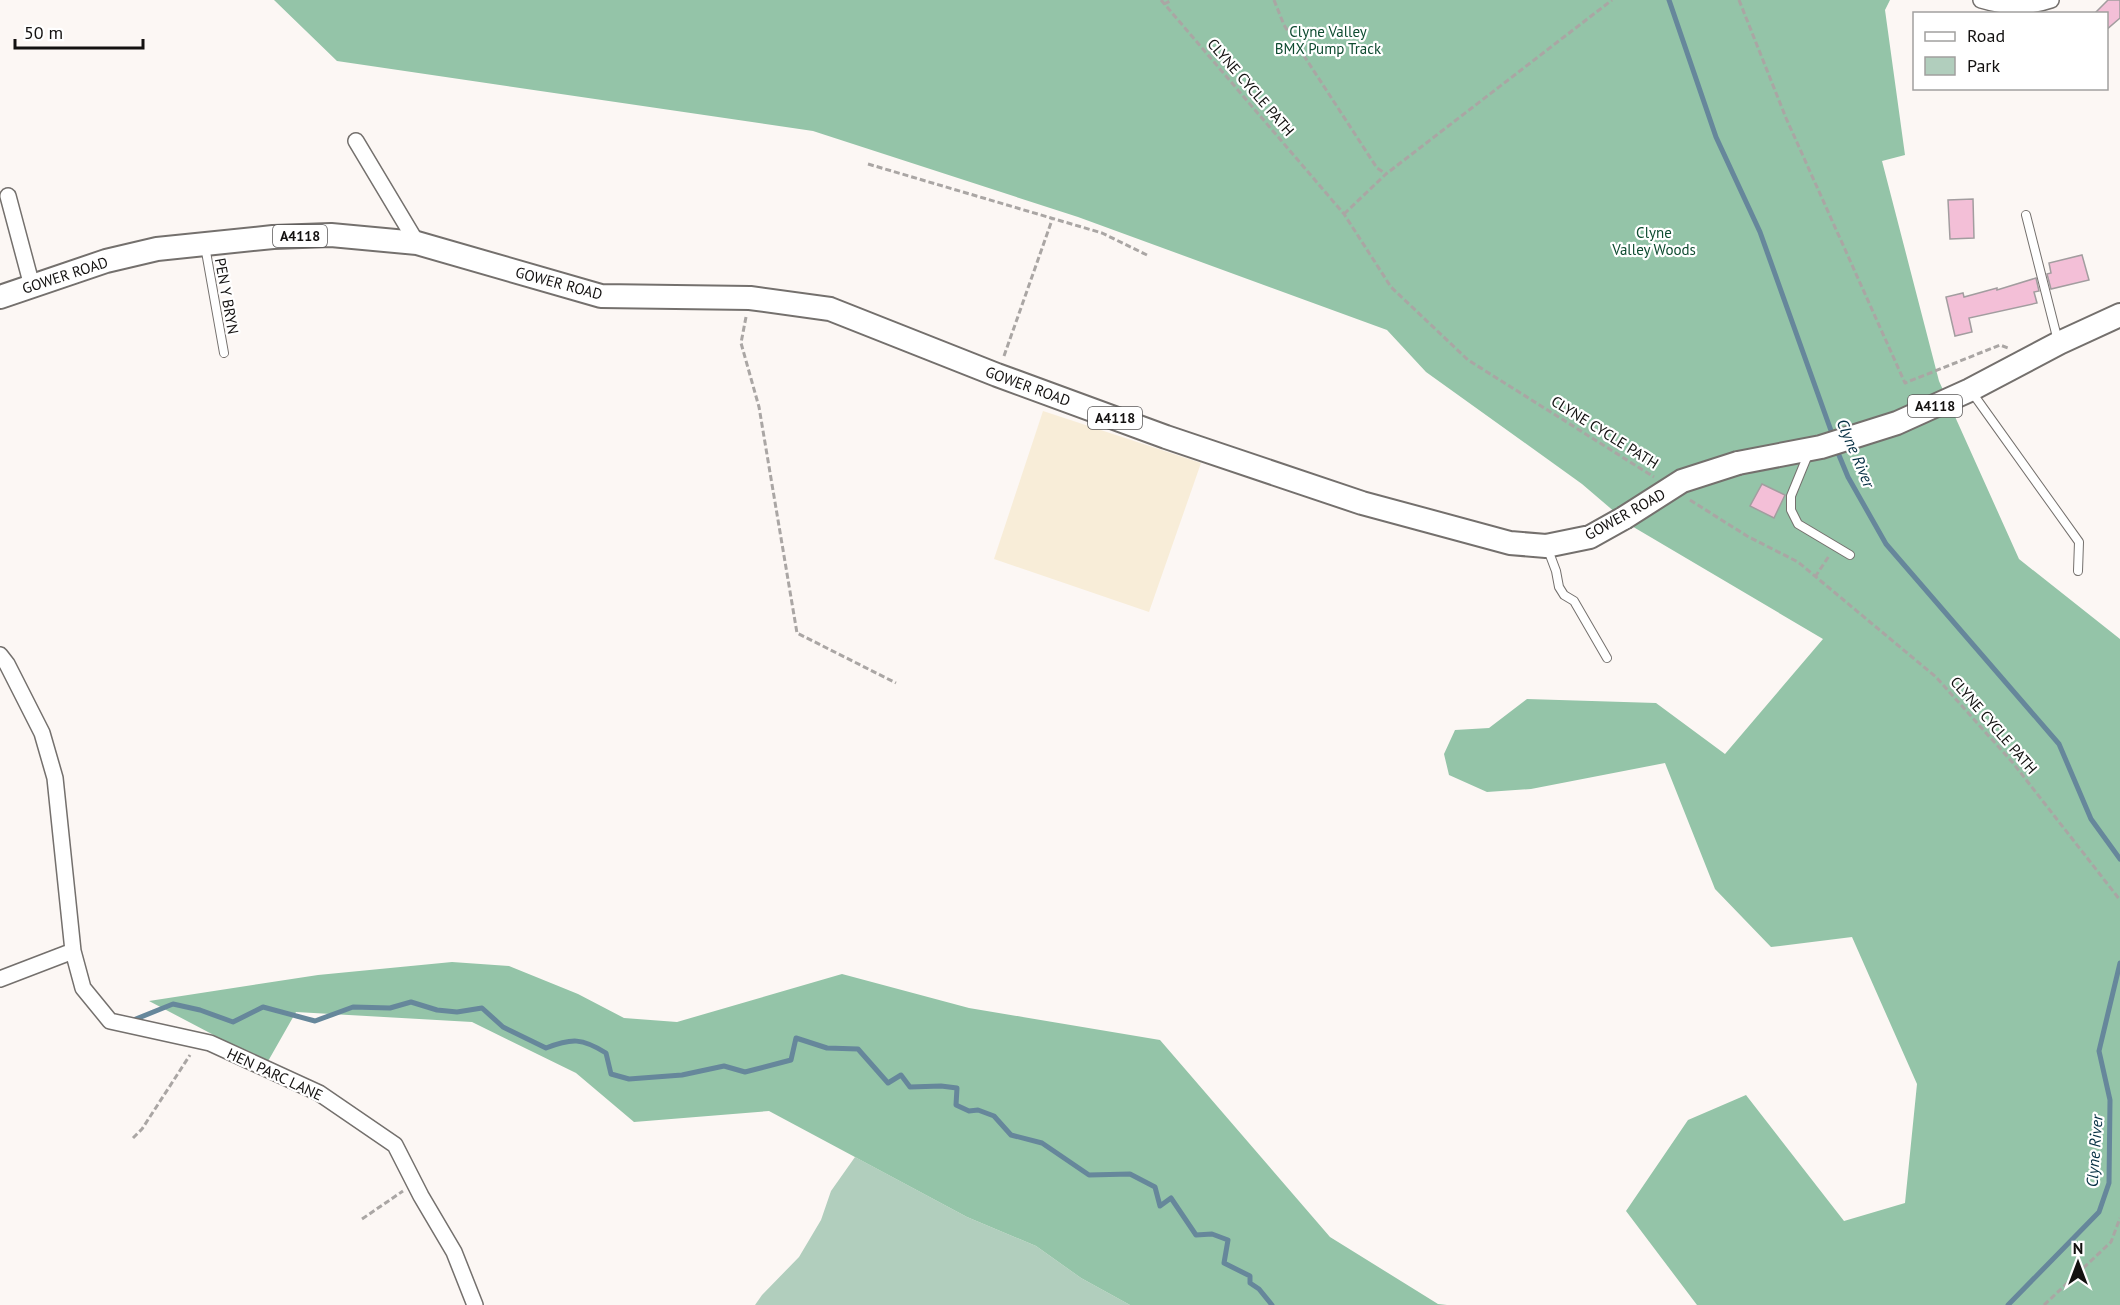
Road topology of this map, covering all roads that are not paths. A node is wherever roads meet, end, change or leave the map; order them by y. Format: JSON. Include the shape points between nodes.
{"nodes":[{"id":1,"x":1982,"y":0,"type":"edge"},
{"id":2,"x":2050,"y":0,"type":"edge"},
{"id":3,"x":356,"y":141,"type":"dead end"},
{"id":4,"x":8,"y":196,"type":"dead end"},
{"id":5,"x":2026,"y":215,"type":"dead end"},
{"id":6,"x":204,"y":243,"type":"junction"},
{"id":7,"x":417,"y":243,"type":"junction"},
{"id":8,"x":32,"y":286,"type":"junction"},
{"id":9,"x":0,"y":297,"type":"edge"},
{"id":10,"x":2120,"y":315,"type":"edge"},
{"id":11,"x":2059,"y":343,"type":"junction"},
{"id":12,"x":224,"y":353,"type":"dead end"},
{"id":13,"x":1970,"y":390,"type":"junction"},
{"id":14,"x":1821,"y":447,"type":"junction"},
{"id":15,"x":1546,"y":546,"type":"junction"},
{"id":16,"x":1850,"y":555,"type":"dead end"},
{"id":17,"x":2078,"y":571,"type":"dead end"},
{"id":18,"x":0,"y":655,"type":"edge"},
{"id":19,"x":1607,"y":658,"type":"dead end"},
{"id":20,"x":73,"y":951,"type":"junction"},
{"id":21,"x":0,"y":979,"type":"edge"},
{"id":22,"x":475,"y":1305,"type":"edge"}],
"edges":[{"from":1,"to":2,"type":"street","via":[[2020,6]]},
{"from":3,"to":7,"type":"street"},
{"from":4,"to":8,"type":"street"},
{"from":5,"to":11,"type":"lane"},
{"from":6,"to":7,"type":"main road","name":"GOWER ROAD","number":"A4118","via":[[331,236]]},
{"from":6,"to":8,"type":"main road","name":"GOWER ROAD","number":"A4118","via":[[106,261]]},
{"from":6,"to":12,"type":"lane","name":"PEN Y BRYN"},
{"from":7,"to":15,"type":"main road","name":"GOWER ROAD","number":"A4118","via":[[601,296],[750,298],[830,309],[1166,437],[1362,503],[1510,543]]},
{"from":8,"to":9,"type":"main road","name":"GOWER ROAD","number":"A4118"},
{"from":10,"to":11,"type":"main road","name":"GOWER ROAD","number":"A4118"},
{"from":11,"to":13,"type":"main road","name":"GOWER ROAD","number":"A4118"},
{"from":13,"to":14,"type":"main road","name":"GOWER ROAD","number":"A4118","via":[[1897,423]]},
{"from":13,"to":17,"type":"lane","via":[[2079,542]]},
{"from":14,"to":15,"type":"main road","name":"GOWER ROAD","number":"A4118","bridge":true,"via":[[1738,463],[1682,481],[1590,537]]},
{"from":14,"to":16,"type":"lane","via":[[1807,457],[1791,496],[1791,510],[1798,524]]},
{"from":15,"to":19,"type":"lane","via":[[1559,587],[1574,601]]},
{"from":18,"to":20,"type":"street","via":[[42,734],[55,778]]},
{"from":20,"to":21,"type":"street"},
{"from":20,"to":22,"type":"street","name":"HEN PARC LANE","via":[[83,988],[110,1021],[210,1043],[319,1093],[395,1145],[454,1252]]}]}
